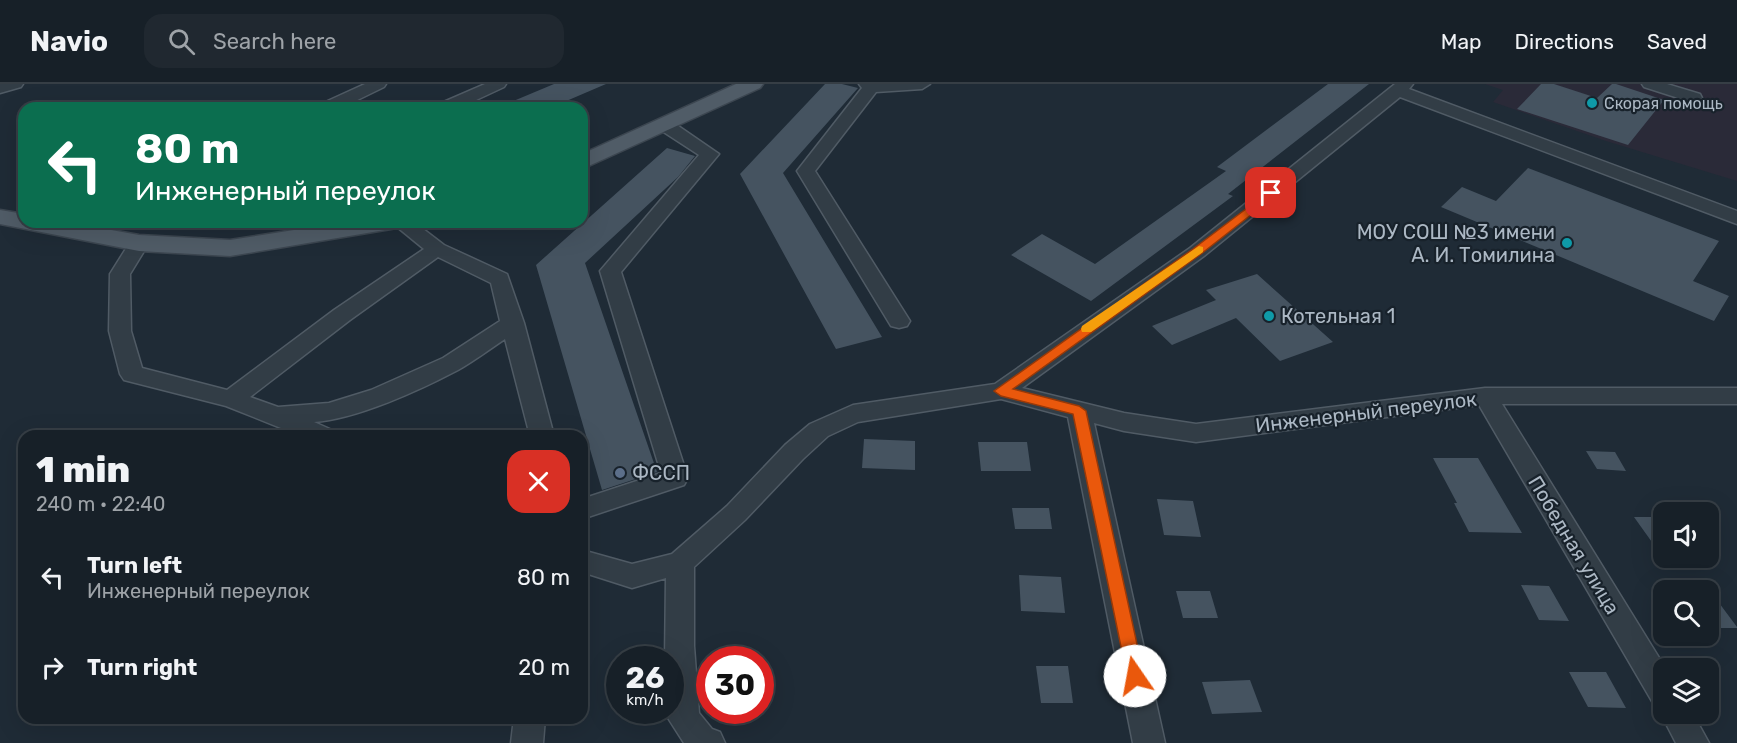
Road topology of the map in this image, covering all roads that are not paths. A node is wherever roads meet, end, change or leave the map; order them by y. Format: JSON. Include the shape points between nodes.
{"nodes":[{"id":1,"x":15,"y":84,"type":"edge"},
{"id":2,"x":378,"y":84,"type":"edge"},
{"id":3,"x":498,"y":84,"type":"edge"},
{"id":4,"x":753,"y":84,"type":"edge"},
{"id":5,"x":922,"y":84,"type":"edge"},
{"id":6,"x":1650,"y":84,"type":"edge"},
{"id":7,"x":869,"y":85,"type":"edge"},
{"id":8,"x":0,"y":86,"type":"edge"},
{"id":9,"x":1401,"y":86,"type":"edge"},
{"id":10,"x":1694,"y":98,"type":"dead end"},
{"id":11,"x":340,"y":102,"type":"edge"},
{"id":12,"x":458,"y":102,"type":"edge"},
{"id":13,"x":666,"y":125,"type":"junction"},
{"id":14,"x":588,"y":159,"type":"edge"},
{"id":15,"x":0,"y":217,"type":"edge"},
{"id":16,"x":1737,"y":218,"type":"edge"},
{"id":17,"x":18,"y":220,"type":"edge"},
{"id":18,"x":83,"y":228,"type":"edge"},
{"id":19,"x":354,"y":228,"type":"edge"},
{"id":20,"x":410,"y":228,"type":"edge"},
{"id":21,"x":139,"y":243,"type":"junction"},
{"id":22,"x":437,"y":249,"type":"junction"},
{"id":23,"x":899,"y":321,"type":"dead end"},
{"id":24,"x":513,"y":322,"type":"junction"},
{"id":25,"x":1001,"y":391,"type":"junction"},
{"id":26,"x":1485,"y":396,"type":"junction"},
{"id":27,"x":1737,"y":396,"type":"edge"},
{"id":28,"x":231,"y":399,"type":"junction"},
{"id":29,"x":1079,"y":411,"type":"junction"},
{"id":30,"x":276,"y":415,"type":"junction"},
{"id":31,"x":310,"y":430,"type":"edge"},
{"id":32,"x":540,"y":430,"type":"edge"},
{"id":33,"x":588,"y":507,"type":"edge"},
{"id":34,"x":680,"y":562,"type":"junction"},
{"id":35,"x":588,"y":563,"type":"edge"},
{"id":36,"x":1653,"y":675,"type":"edge"},
{"id":37,"x":529,"y":724,"type":"edge"},
{"id":38,"x":1682,"y":724,"type":"edge"},
{"id":39,"x":527,"y":743,"type":"edge"},
{"id":40,"x":709,"y":743,"type":"edge"},
{"id":41,"x":1149,"y":743,"type":"edge"},
{"id":42,"x":1693,"y":743,"type":"edge"}],
"edges":[{"from":1,"to":8,"type":"street"},
{"from":2,"to":11,"type":"street"},
{"from":3,"to":12,"type":"street"},
{"from":4,"to":13,"type":"main road"},
{"from":5,"to":7,"type":"street"},
{"from":6,"to":10,"type":"street"},
{"from":7,"to":23,"type":"street","via":[[806,171]]},
{"from":9,"to":16,"type":"street"},
{"from":9,"to":25,"type":"street","via":[[1197,252]]},
{"from":13,"to":14,"type":"main road"},
{"from":13,"to":33,"type":"street","via":[[710,154],[610,271],[675,478]]},
{"from":15,"to":17,"type":"main road"},
{"from":18,"to":21,"type":"main road"},
{"from":19,"to":21,"type":"main road","via":[[230,248]]},
{"from":20,"to":22,"type":"street"},
{"from":21,"to":28,"type":"street","via":[[120,274],[120,332],[132,374]]},
{"from":22,"to":24,"type":"street","via":[[500,279]]},
{"from":22,"to":28,"type":"street"},
{"from":24,"to":30,"type":"street","via":[[451,364],[379,396],[330,412]]},
{"from":24,"to":32,"type":"street"},
{"from":25,"to":29,"type":"street","name":"Инженерный переулок"},
{"from":25,"to":34,"type":"street","via":[[853,414],[819,430],[736,513]]},
{"from":26,"to":27,"type":"street","name":"Инженерный переулок"},
{"from":26,"to":29,"type":"street","name":"Инженерный переулок","via":[[1196,433]]},
{"from":26,"to":36,"type":"street","name":"Победная улица"},
{"from":28,"to":30,"type":"street"},
{"from":29,"to":41,"type":"street"},
{"from":30,"to":31,"type":"street"},
{"from":34,"to":35,"type":"street","via":[[633,576]]},
{"from":34,"to":40,"type":"street","via":[[679,646],[684,718],[702,741]]},
{"from":37,"to":39,"type":"street"},
{"from":38,"to":42,"type":"street"}]}
